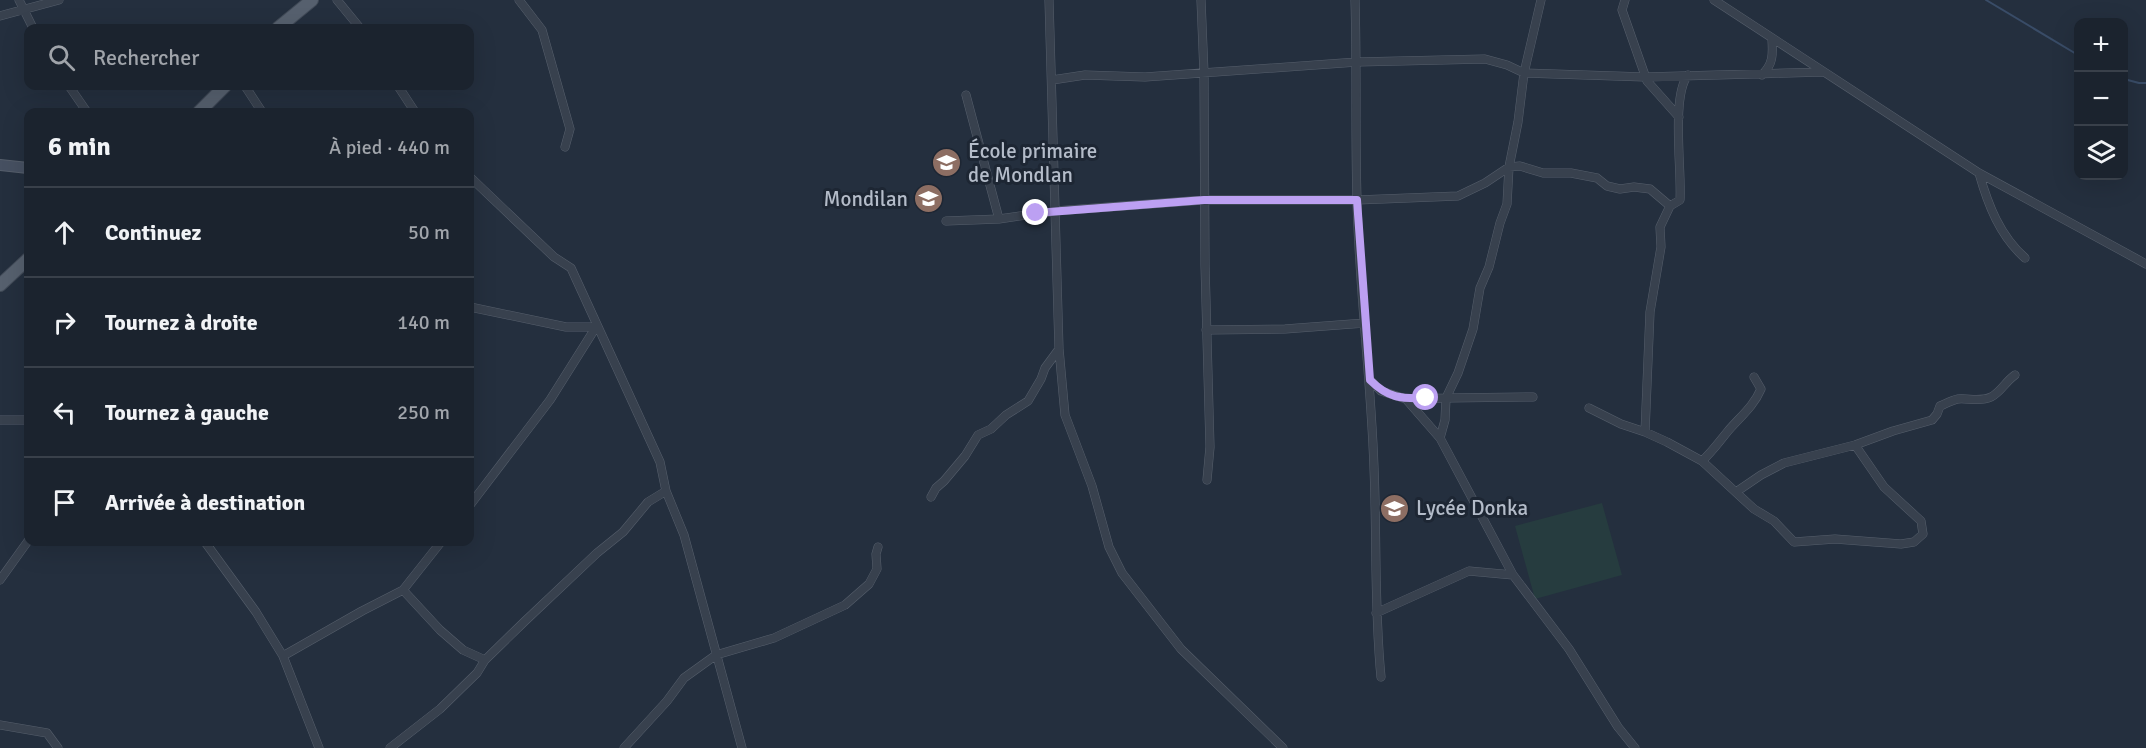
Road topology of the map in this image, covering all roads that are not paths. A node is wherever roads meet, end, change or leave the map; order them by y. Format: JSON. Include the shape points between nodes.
{"nodes":[{"id":1,"x":19,"y":0,"type":"edge"},
{"id":2,"x":59,"y":0,"type":"edge"},
{"id":3,"x":312,"y":0,"type":"edge"},
{"id":4,"x":337,"y":0,"type":"edge"},
{"id":5,"x":519,"y":0,"type":"edge"},
{"id":6,"x":1049,"y":0,"type":"edge"},
{"id":7,"x":1202,"y":0,"type":"edge"},
{"id":8,"x":1354,"y":0,"type":"edge"},
{"id":9,"x":1541,"y":0,"type":"edge"},
{"id":10,"x":1625,"y":0,"type":"edge"},
{"id":11,"x":1714,"y":0,"type":"edge"},
{"id":12,"x":23,"y":10,"type":"junction"},
{"id":13,"x":0,"y":16,"type":"edge"},
{"id":14,"x":31,"y":24,"type":"edge"},
{"id":15,"x":283,"y":24,"type":"edge"},
{"id":16,"x":357,"y":24,"type":"edge"},
{"id":17,"x":1772,"y":40,"type":"junction"},
{"id":18,"x":1357,"y":62,"type":"junction"},
{"id":19,"x":1824,"y":72,"type":"junction"},
{"id":20,"x":1204,"y":73,"type":"junction"},
{"id":21,"x":1524,"y":74,"type":"junction"},
{"id":22,"x":1688,"y":75,"type":"junction"},
{"id":23,"x":1762,"y":75,"type":"junction"},
{"id":24,"x":1645,"y":77,"type":"junction"},
{"id":25,"x":1052,"y":80,"type":"junction"},
{"id":26,"x":72,"y":90,"type":"edge"},
{"id":27,"x":221,"y":90,"type":"edge"},
{"id":28,"x":248,"y":90,"type":"edge"},
{"id":29,"x":401,"y":90,"type":"edge"},
{"id":30,"x":966,"y":95,"type":"dead end"},
{"id":31,"x":84,"y":108,"type":"edge"},
{"id":32,"x":203,"y":108,"type":"edge"},
{"id":33,"x":259,"y":108,"type":"edge"},
{"id":34,"x":412,"y":108,"type":"edge"},
{"id":35,"x":1679,"y":117,"type":"junction"},
{"id":36,"x":565,"y":147,"type":"dead end"},
{"id":37,"x":0,"y":165,"type":"edge"},
{"id":38,"x":1509,"y":167,"type":"junction"},
{"id":39,"x":24,"y":168,"type":"edge"},
{"id":40,"x":1979,"y":173,"type":"junction"},
{"id":41,"x":474,"y":181,"type":"edge"},
{"id":42,"x":1204,"y":200,"type":"junction"},
{"id":43,"x":1357,"y":200,"type":"junction"},
{"id":44,"x":1670,"y":206,"type":"junction"},
{"id":45,"x":1055,"y":211,"type":"junction"},
{"id":46,"x":999,"y":219,"type":"junction"},
{"id":47,"x":945,"y":221,"type":"dead end"},
{"id":48,"x":2025,"y":258,"type":"dead end"},
{"id":49,"x":24,"y":263,"type":"edge"},
{"id":50,"x":2146,"y":264,"type":"edge"},
{"id":51,"x":0,"y":285,"type":"edge"},
{"id":52,"x":474,"y":308,"type":"edge"},
{"id":53,"x":1365,"y":323,"type":"junction"},
{"id":54,"x":597,"y":327,"type":"junction"},
{"id":55,"x":1206,"y":330,"type":"junction"},
{"id":56,"x":1059,"y":349,"type":"junction"},
{"id":57,"x":2015,"y":375,"type":"dead end"},
{"id":58,"x":1754,"y":376,"type":"dead end"},
{"id":59,"x":1370,"y":380,"type":"junction"},
{"id":60,"x":1533,"y":397,"type":"dead end"},
{"id":61,"x":1446,"y":398,"type":"junction"},
{"id":62,"x":1406,"y":399,"type":"junction"},
{"id":63,"x":1589,"y":408,"type":"dead end"},
{"id":64,"x":0,"y":420,"type":"edge"},
{"id":65,"x":24,"y":420,"type":"edge"},
{"id":66,"x":1645,"y":432,"type":"junction"},
{"id":67,"x":1440,"y":438,"type":"junction"},
{"id":68,"x":1855,"y":445,"type":"junction"},
{"id":69,"x":1702,"y":461,"type":"junction"},
{"id":70,"x":1207,"y":480,"type":"dead end"},
{"id":71,"x":666,"y":491,"type":"junction"},
{"id":72,"x":1736,"y":492,"type":"junction"},
{"id":73,"x":932,"y":497,"type":"dead end"},
{"id":74,"x":474,"y":500,"type":"edge"},
{"id":75,"x":24,"y":546,"type":"edge"},
{"id":76,"x":208,"y":546,"type":"edge"},
{"id":77,"x":438,"y":546,"type":"edge"},
{"id":78,"x":878,"y":547,"type":"dead end"},
{"id":79,"x":1513,"y":575,"type":"junction"},
{"id":80,"x":0,"y":580,"type":"edge"},
{"id":81,"x":403,"y":590,"type":"junction"},
{"id":82,"x":1376,"y":612,"type":"junction"},
{"id":83,"x":716,"y":655,"type":"junction"},
{"id":84,"x":284,"y":656,"type":"junction"},
{"id":85,"x":485,"y":660,"type":"junction"},
{"id":86,"x":1382,"y":677,"type":"dead end"},
{"id":87,"x":0,"y":725,"type":"edge"},
{"id":88,"x":58,"y":748,"type":"edge"},
{"id":89,"x":318,"y":748,"type":"edge"},
{"id":90,"x":390,"y":748,"type":"edge"},
{"id":91,"x":624,"y":748,"type":"edge"},
{"id":92,"x":742,"y":748,"type":"edge"},
{"id":93,"x":1283,"y":748,"type":"edge"},
{"id":94,"x":1635,"y":748,"type":"edge"}],
"edges":[{"from":1,"to":12,"type":"street"},
{"from":2,"to":12,"type":"street"},
{"from":3,"to":15,"type":"main road"},
{"from":4,"to":16,"type":"street"},
{"from":5,"to":36,"type":"street","via":[[542,30],[570,129]]},
{"from":6,"to":25,"type":"street"},
{"from":7,"to":20,"type":"street"},
{"from":8,"to":18,"type":"street"},
{"from":9,"to":21,"type":"street"},
{"from":10,"to":24,"type":"street","via":[[1622,10]]},
{"from":11,"to":17,"type":"street"},
{"from":12,"to":13,"type":"street"},
{"from":12,"to":14,"type":"street"},
{"from":17,"to":19,"type":"street"},
{"from":17,"to":23,"type":"street","via":[[1773,57]]},
{"from":18,"to":20,"type":"street"},
{"from":18,"to":21,"type":"street","via":[[1485,59]]},
{"from":18,"to":43,"type":"street"},
{"from":19,"to":23,"type":"street"},
{"from":19,"to":40,"type":"street"},
{"from":20,"to":25,"type":"street","via":[[1145,77],[1085,75]]},
{"from":20,"to":42,"type":"street"},
{"from":21,"to":24,"type":"street"},
{"from":21,"to":38,"type":"street"},
{"from":22,"to":23,"type":"street"},
{"from":22,"to":24,"type":"street"},
{"from":22,"to":35,"type":"street","via":[[1679,99]]},
{"from":24,"to":35,"type":"street"},
{"from":25,"to":45,"type":"street"},
{"from":26,"to":31,"type":"street"},
{"from":27,"to":32,"type":"main road"},
{"from":28,"to":33,"type":"street"},
{"from":29,"to":34,"type":"street"},
{"from":30,"to":46,"type":"street"},
{"from":35,"to":44,"type":"street","via":[[1680,200]]},
{"from":37,"to":39,"type":"street"},
{"from":38,"to":43,"type":"street","via":[[1458,196]]},
{"from":38,"to":44,"type":"street","via":[[1597,178],[1620,189],[1650,189]]},
{"from":38,"to":61,"type":"street","via":[[1507,204],[1490,267],[1480,288],[1473,328],[1458,373]]},
{"from":40,"to":48,"type":"street","via":[[1989,207],[2014,248]]},
{"from":40,"to":50,"type":"street"},
{"from":41,"to":54,"type":"street","via":[[554,257],[571,268]]},
{"from":42,"to":43,"type":"street"},
{"from":42,"to":45,"type":"street"},
{"from":42,"to":55,"type":"street"},
{"from":43,"to":53,"type":"street"},
{"from":44,"to":66,"type":"street","via":[[1660,227],[1661,248],[1650,312]]},
{"from":45,"to":46,"type":"street"},
{"from":45,"to":56,"type":"street"},
{"from":46,"to":47,"type":"street"},
{"from":49,"to":51,"type":"main road"},
{"from":52,"to":54,"type":"street","via":[[566,327]]},
{"from":53,"to":55,"type":"street"},
{"from":53,"to":59,"type":"street"},
{"from":54,"to":71,"type":"street","via":[[660,462]]},
{"from":54,"to":74,"type":"street","via":[[550,400]]},
{"from":55,"to":70,"type":"street","via":[[1210,447]]},
{"from":56,"to":73,"type":"street","via":[[1028,401],[978,435]]},
{"from":56,"to":93,"type":"street","via":[[1065,415],[1092,486],[1109,547],[1122,573],[1181,650]]},
{"from":57,"to":68,"type":"street","via":[[1992,397],[1957,399],[1940,406],[1932,420]]},
{"from":58,"to":69,"type":"street","via":[[1761,389],[1756,400]]},
{"from":59,"to":62,"type":"street","via":[[1381,391]]},
{"from":59,"to":82,"type":"street"},
{"from":60,"to":61,"type":"street"},
{"from":61,"to":62,"type":"street"},
{"from":61,"to":67,"type":"street"},
{"from":62,"to":67,"type":"street"},
{"from":63,"to":66,"type":"street"},
{"from":64,"to":65,"type":"street"},
{"from":66,"to":69,"type":"street"},
{"from":67,"to":79,"type":"street"},
{"from":68,"to":72,"type":"street","via":[[1784,463]]},
{"from":68,"to":72,"type":"street","via":[[1884,486],[1921,521],[1923,534],[1914,542],[1794,542]]},
{"from":69,"to":72,"type":"street"},
{"from":71,"to":83,"type":"street","via":[[684,535]]},
{"from":71,"to":85,"type":"street","via":[[648,502],[623,532]]},
{"from":75,"to":80,"type":"street"},
{"from":76,"to":84,"type":"street"},
{"from":77,"to":81,"type":"street"},
{"from":78,"to":83,"type":"street","via":[[877,569],[869,584],[844,605],[774,638]]},
{"from":79,"to":82,"type":"street","via":[[1469,571]]},
{"from":79,"to":94,"type":"street","via":[[1569,649]]},
{"from":81,"to":84,"type":"street"},
{"from":81,"to":85,"type":"street","via":[[455,644]]},
{"from":82,"to":86,"type":"street"},
{"from":83,"to":91,"type":"street","via":[[684,678]]},
{"from":83,"to":92,"type":"street"},
{"from":84,"to":89,"type":"street"},
{"from":85,"to":90,"type":"street","via":[[440,709]]},
{"from":87,"to":88,"type":"street","via":[[47,733]]}]}
